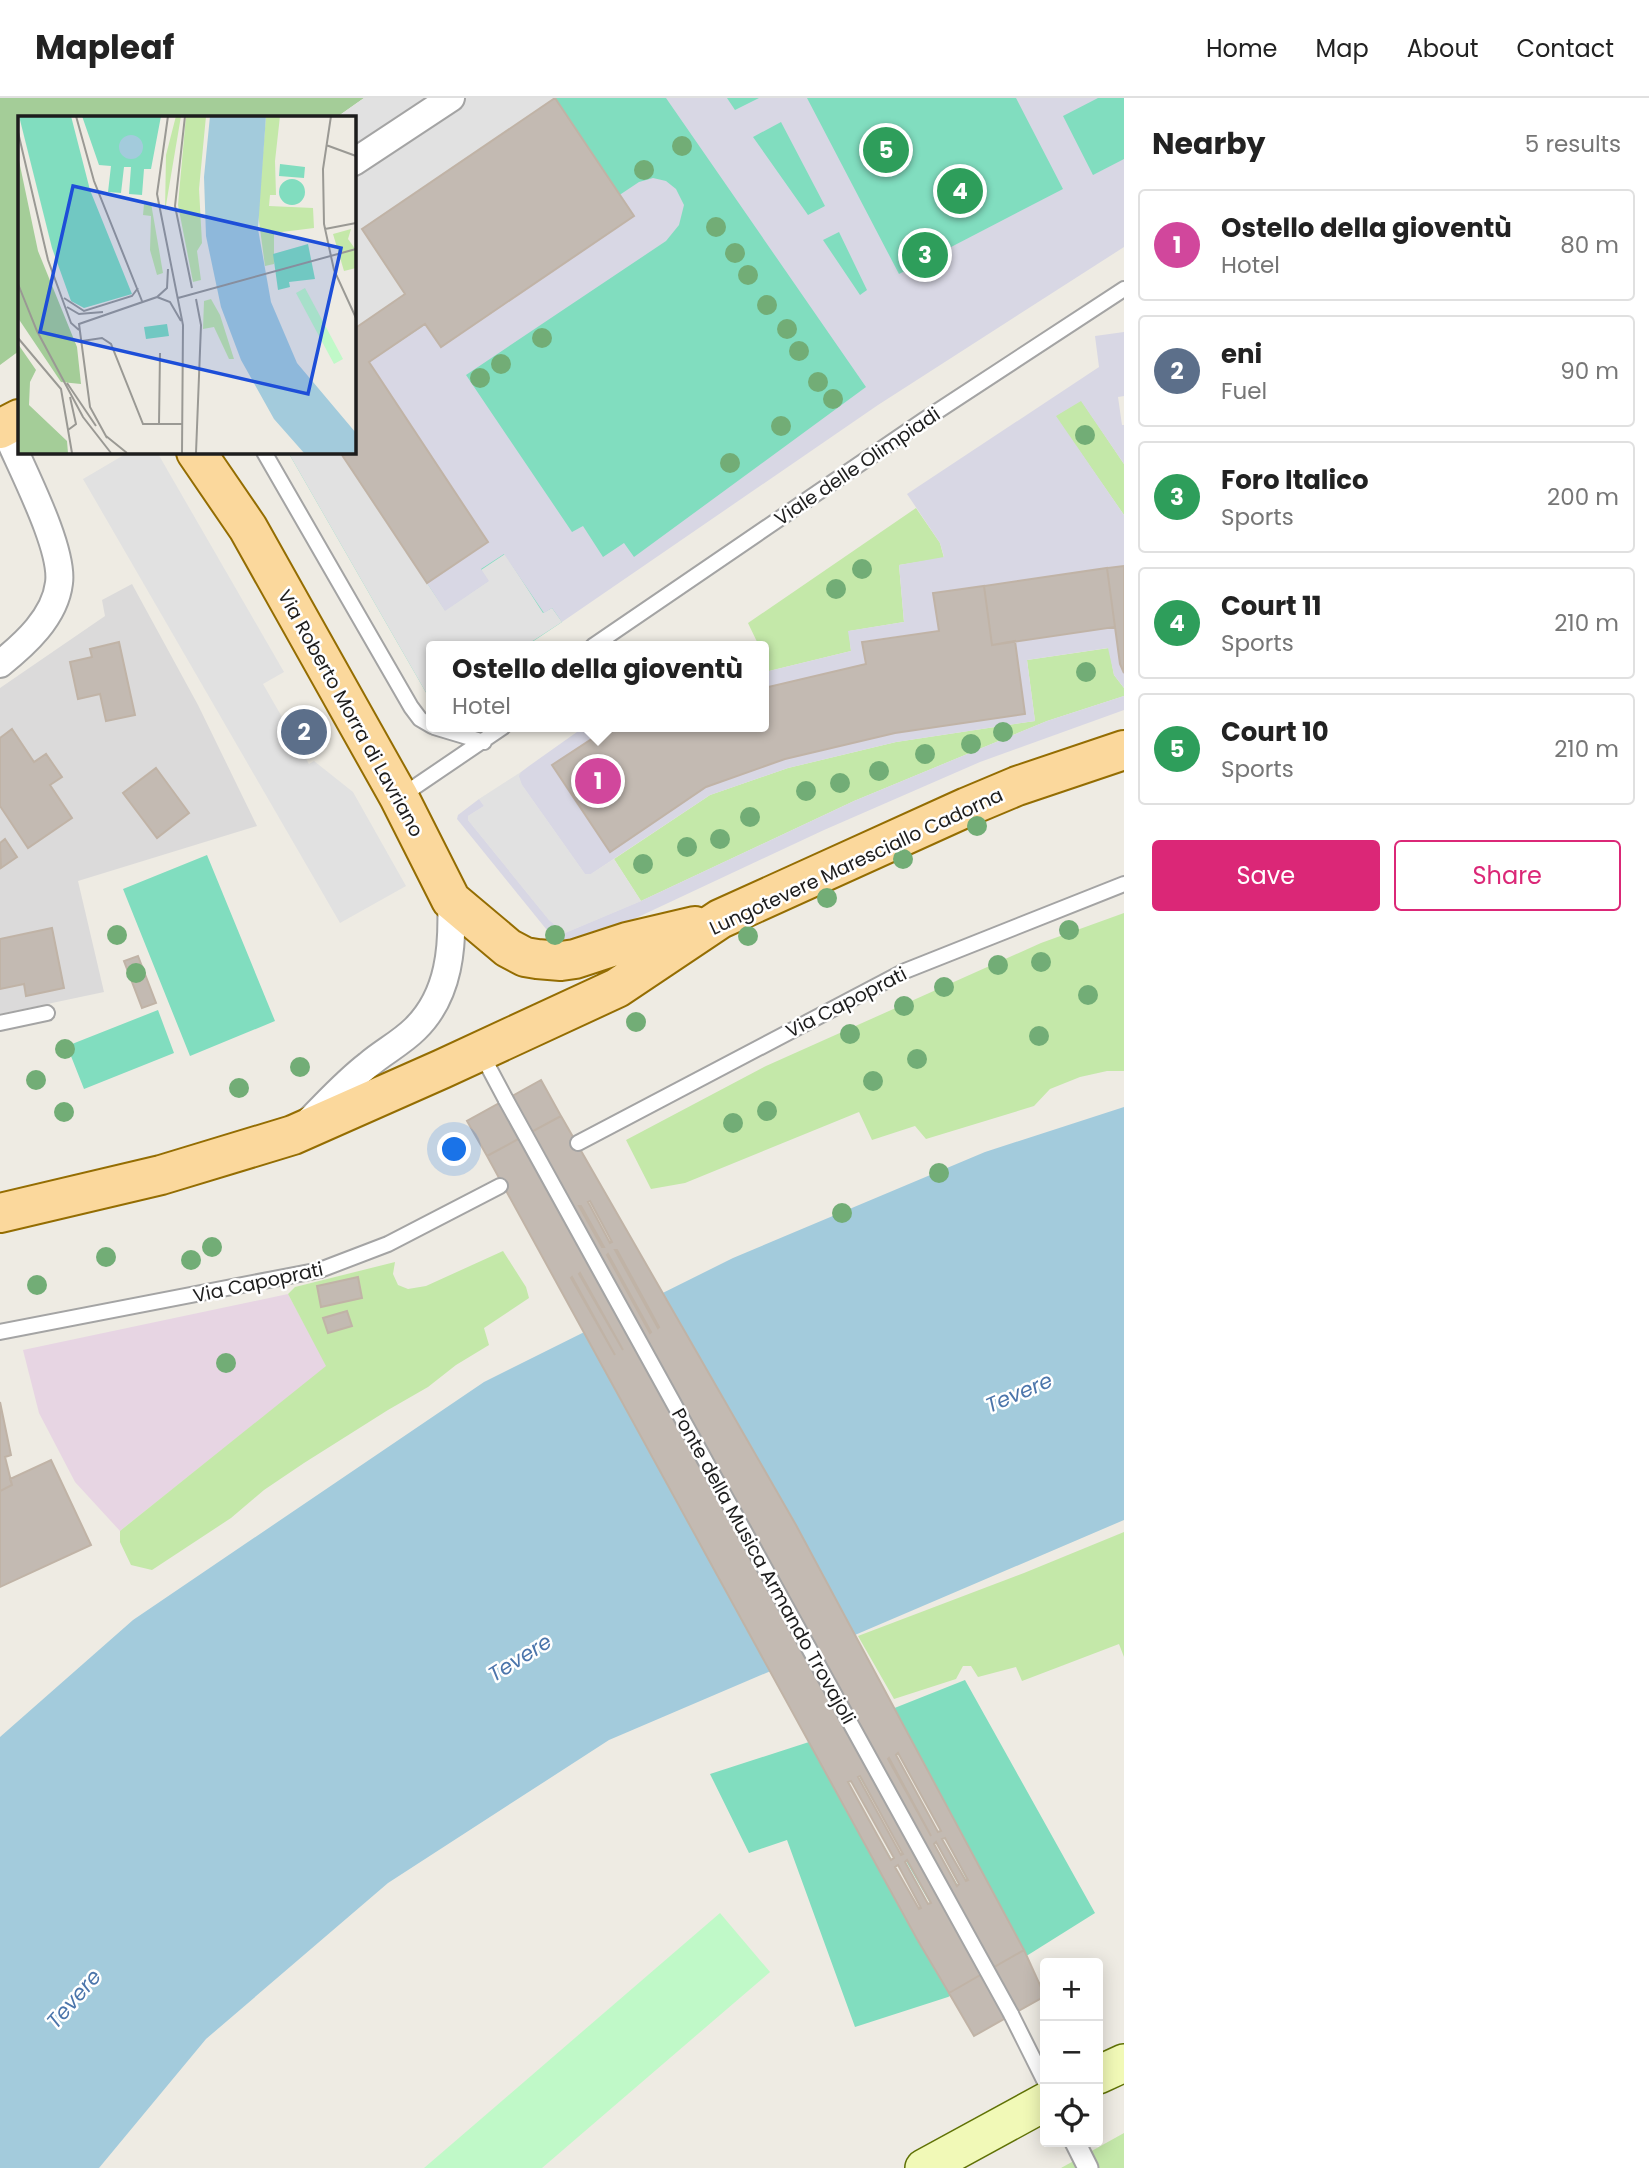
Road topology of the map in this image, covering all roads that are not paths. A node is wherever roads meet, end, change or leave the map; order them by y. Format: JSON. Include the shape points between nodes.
{"nodes":[{"id":1,"x":451,"y":98,"type":"edge"},
{"id":2,"x":355,"y":161,"type":"edge"},
{"id":3,"x":1124,"y":289,"type":"edge"},
{"id":4,"x":8,"y":425,"type":"edge"},
{"id":5,"x":18,"y":451,"type":"edge"},
{"id":6,"x":19,"y":453,"type":"edge"},
{"id":7,"x":197,"y":453,"type":"edge"},
{"id":8,"x":217,"y":453,"type":"edge"},
{"id":9,"x":265,"y":453,"type":"edge"},
{"id":10,"x":248,"y":528,"type":"junction"},
{"id":11,"x":600,"y":641,"type":"edge"},
{"id":12,"x":0,"y":664,"type":"edge"},
{"id":13,"x":426,"y":722,"type":"edge"},
{"id":14,"x":452,"y":732,"type":"edge"},
{"id":15,"x":497,"y":732,"type":"edge"},
{"id":16,"x":484,"y":742,"type":"junction"},
{"id":17,"x":1124,"y":750,"type":"edge"},
{"id":18,"x":399,"y":797,"type":"junction"},
{"id":19,"x":1124,"y":884,"type":"edge"},
{"id":20,"x":451,"y":900,"type":"junction"},
{"id":21,"x":720,"y":919,"type":"junction"},
{"id":22,"x":47,"y":1013,"type":"dead end"},
{"id":23,"x":0,"y":1023,"type":"edge"},
{"id":24,"x":480,"y":1052,"type":"junction"},
{"id":25,"x":293,"y":1135,"type":"junction"},
{"id":26,"x":578,"y":1143,"type":"dead end"},
{"id":27,"x":500,"y":1186,"type":"dead end"},
{"id":28,"x":0,"y":1213,"type":"edge"},
{"id":29,"x":0,"y":1332,"type":"edge"},
{"id":30,"x":1124,"y":2063,"type":"edge"},
{"id":31,"x":1040,"y":2072,"type":"edge"},
{"id":32,"x":1103,"y":2074,"type":"edge"},
{"id":33,"x":1040,"y":2105,"type":"edge"},
{"id":34,"x":1078,"y":2147,"type":"edge"},
{"id":35,"x":924,"y":2168,"type":"edge"},
{"id":36,"x":1088,"y":2168,"type":"edge"}],
"edges":[{"from":1,"to":2,"type":"street"},
{"from":3,"to":11,"type":"lane","name":"Viale delle Olimpiadi"},
{"from":4,"to":5,"type":"street"},
{"from":6,"to":12,"type":"street","via":[[58,562],[59,584],[43,621]]},
{"from":7,"to":10,"type":"main road","name":"Via Roberto Morra di Lavriano"},
{"from":8,"to":10,"type":"street","name":"Via Roberto Morra di Lavriano"},
{"from":9,"to":13,"type":"lane","via":[[411,707]]},
{"from":10,"to":18,"type":"main road","name":"Via Roberto Morra di Lavriano"},
{"from":14,"to":16,"type":"lane"},
{"from":15,"to":16,"type":"lane"},
{"from":16,"to":18,"type":"lane"},
{"from":17,"to":21,"type":"main road","name":"Lungotevere Maresciallo Cadorna","via":[[1017,786]]},
{"from":18,"to":20,"type":"main road","name":"Via Roberto Morra di Lavriano"},
{"from":19,"to":26,"type":"lane","name":"Via Capoprati","via":[[905,971]]},
{"from":20,"to":21,"type":"main road","name":"Via Roberto Morra di Lavriano","via":[[508,948],[525,957],[561,961]]},
{"from":20,"to":25,"type":"street","name":"Via Roberto Morra di Lavriano","via":[[451,949],[435,1006],[413,1031],[367,1065]]},
{"from":21,"to":24,"type":"main road","name":"Lungotevere Maresciallo Cadorna","via":[[617,988]]},
{"from":22,"to":23,"type":"lane"},
{"from":24,"to":25,"type":"main road","name":"Lungotevere Maresciallo Cadorna"},
{"from":24,"to":31,"type":"lane","name":"Ponte della Musica Armando Trovajoli","bridge":true},
{"from":25,"to":28,"type":"main road","name":"Lungotevere Maresciallo Cadorna","via":[[161,1175]]},
{"from":27,"to":29,"type":"lane","name":"Via Capoprati","via":[[388,1244],[320,1270]]},
{"from":30,"to":32,"type":"main road"},
{"from":33,"to":35,"type":"main road"},
{"from":34,"to":36,"type":"street"}]}
